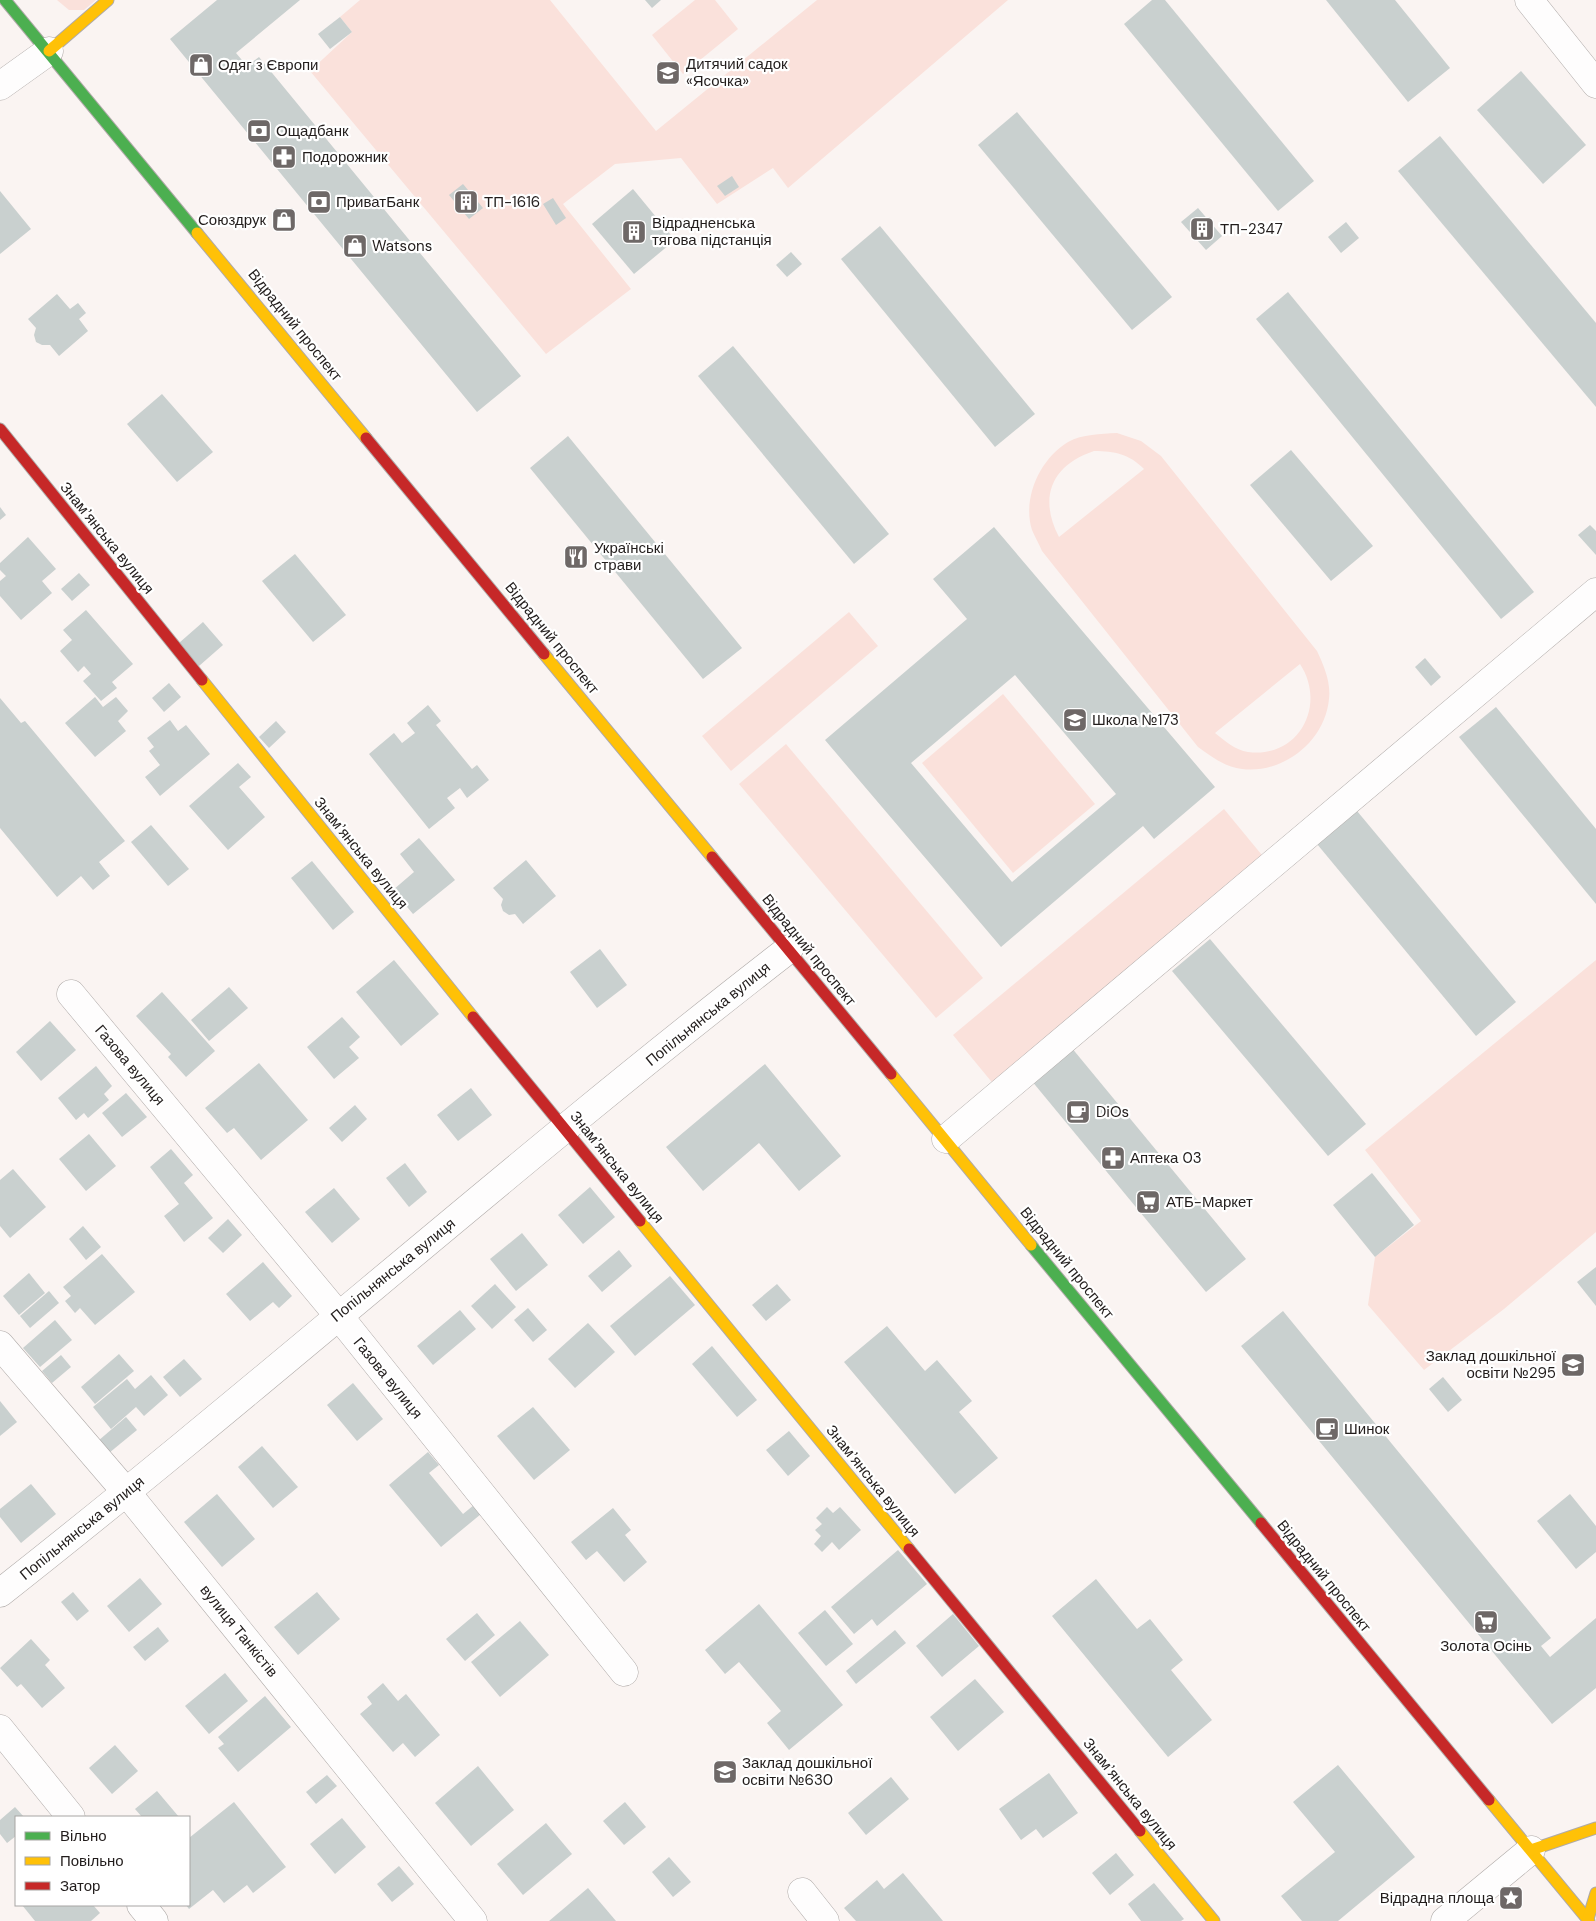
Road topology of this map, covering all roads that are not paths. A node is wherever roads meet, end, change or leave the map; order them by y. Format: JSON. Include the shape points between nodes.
{"nodes":[{"id":1,"x":6,"y":0,"type":"edge"},
{"id":2,"x":108,"y":0,"type":"edge"},
{"id":3,"x":1529,"y":0,"type":"edge"},
{"id":4,"x":50,"y":51,"type":"junction"},
{"id":5,"x":1596,"y":84,"type":"edge"},
{"id":6,"x":0,"y":86,"type":"edge"},
{"id":7,"x":0,"y":429,"type":"edge"},
{"id":8,"x":1596,"y":592,"type":"edge"},
{"id":9,"x":789,"y":949,"type":"junction"},
{"id":10,"x":70,"y":994,"type":"dead end"},
{"id":11,"x":566,"y":1128,"type":"junction"},
{"id":12,"x":946,"y":1139,"type":"junction"},
{"id":13,"x":338,"y":1315,"type":"junction"},
{"id":14,"x":0,"y":1345,"type":"edge"},
{"id":15,"x":127,"y":1493,"type":"junction"},
{"id":16,"x":0,"y":1593,"type":"edge"},
{"id":17,"x":624,"y":1672,"type":"dead end"},
{"id":18,"x":0,"y":1729,"type":"edge"},
{"id":19,"x":70,"y":1816,"type":"edge"},
{"id":20,"x":1596,"y":1828,"type":"edge"},
{"id":21,"x":1531,"y":1850,"type":"junction"},
{"id":22,"x":802,"y":1892,"type":"dead end"},
{"id":23,"x":1596,"y":1893,"type":"edge"},
{"id":24,"x":142,"y":1906,"type":"edge"},
{"id":25,"x":1587,"y":1920,"type":"edge"},
{"id":26,"x":154,"y":1921,"type":"edge"},
{"id":27,"x":473,"y":1921,"type":"edge"},
{"id":28,"x":825,"y":1921,"type":"edge"},
{"id":29,"x":1214,"y":1921,"type":"edge"},
{"id":30,"x":1445,"y":1921,"type":"edge"}],
"edges":[{"from":1,"to":4,"type":"main road","name":"Відрадний проспект"},
{"from":2,"to":4,"type":"main road"},
{"from":3,"to":5,"type":"street"},
{"from":4,"to":6,"type":"street"},
{"from":4,"to":9,"type":"main road","name":"Відрадний проспект"},
{"from":7,"to":11,"type":"main road","name":"Знамʼянська вулиця"},
{"from":8,"to":12,"type":"street"},
{"from":9,"to":11,"type":"street","name":"Попільнянська вулиця"},
{"from":9,"to":12,"type":"main road","name":"Відрадний проспект"},
{"from":10,"to":13,"type":"street","name":"Газова вулиця"},
{"from":11,"to":13,"type":"street","name":"Попільнянська вулиця"},
{"from":11,"to":29,"type":"main road","name":"Знамʼянська вулиця"},
{"from":12,"to":21,"type":"main road","name":"Відрадний проспект"},
{"from":13,"to":15,"type":"street","name":"Попільнянська вулиця"},
{"from":13,"to":17,"type":"street","name":"Газова вулиця"},
{"from":14,"to":15,"type":"street","name":"вулиця Танкістів"},
{"from":15,"to":16,"type":"street","name":"Попільнянська вулиця"},
{"from":15,"to":27,"type":"street","name":"вулиця Танкістів"},
{"from":18,"to":19,"type":"street"},
{"from":20,"to":21,"type":"main road"},
{"from":21,"to":25,"type":"main road","name":"Відрадний проспект"},
{"from":21,"to":30,"type":"street"},
{"from":22,"to":28,"type":"street"},
{"from":23,"to":25,"type":"main road"},
{"from":24,"to":26,"type":"street"}]}
